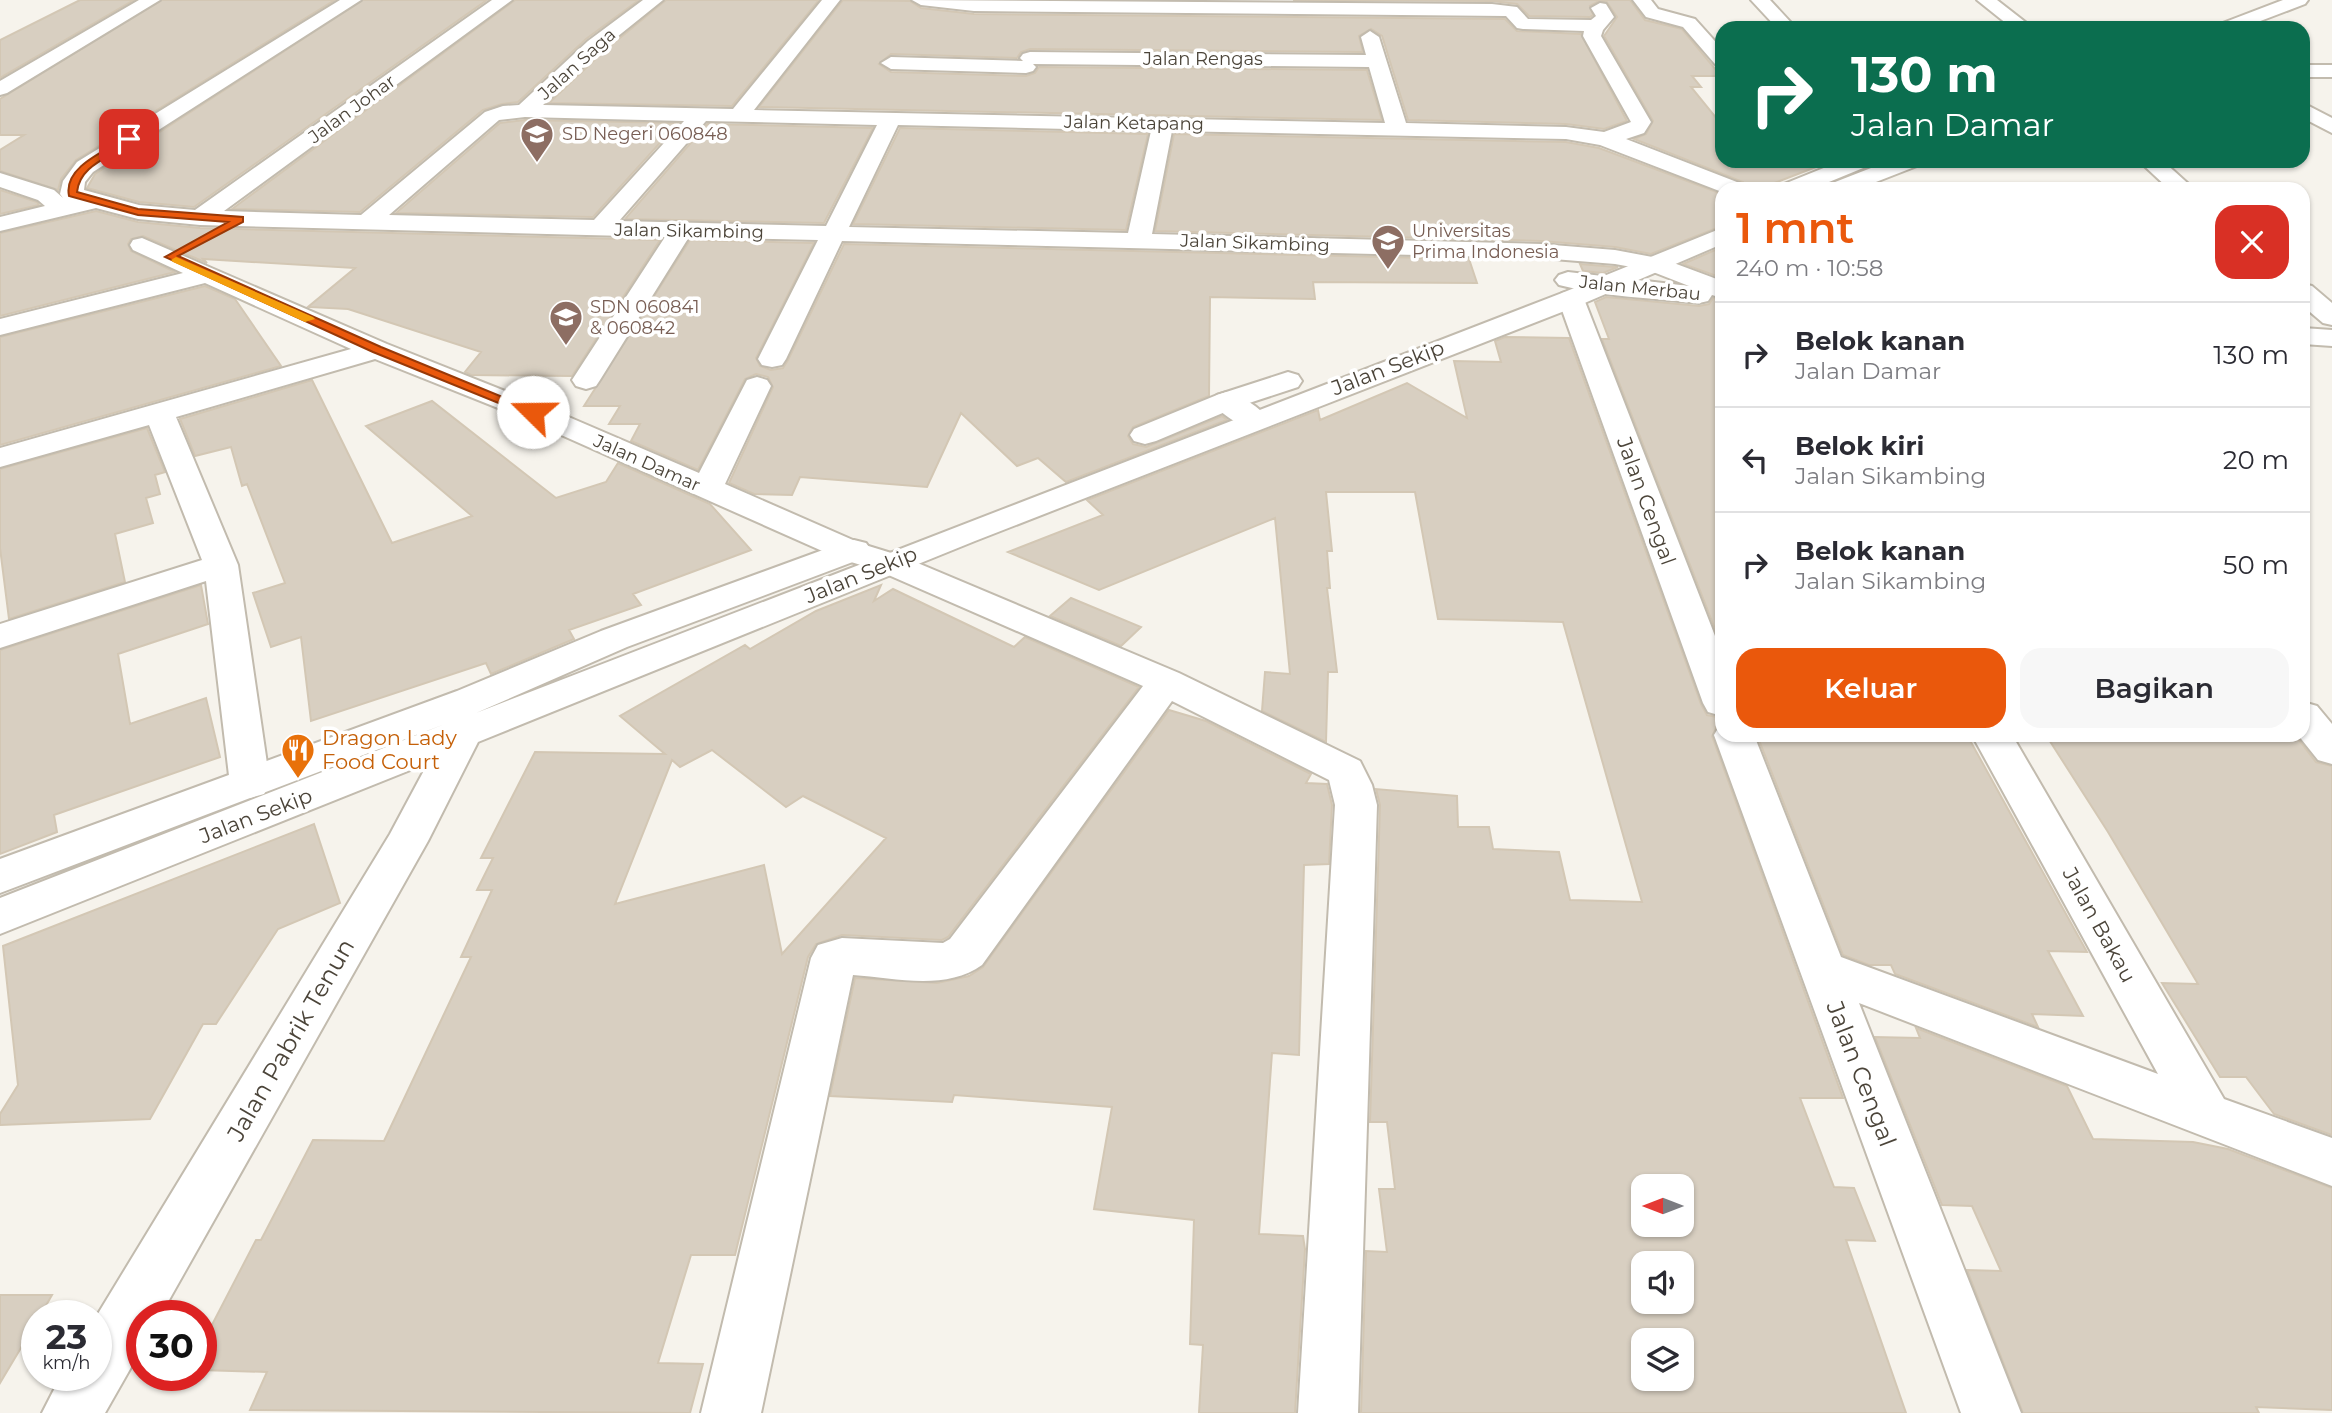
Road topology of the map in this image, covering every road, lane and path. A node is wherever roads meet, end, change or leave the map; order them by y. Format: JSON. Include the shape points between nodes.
{"nodes":[{"id":1,"x":151,"y":0,"type":"edge"},
{"id":2,"x":352,"y":0,"type":"edge"},
{"id":3,"x":503,"y":0,"type":"edge"},
{"id":4,"x":654,"y":0,"type":"edge"},
{"id":5,"x":831,"y":0,"type":"edge"},
{"id":6,"x":921,"y":0,"type":"edge"},
{"id":7,"x":1596,"y":0,"type":"edge"},
{"id":8,"x":1642,"y":0,"type":"edge"},
{"id":9,"x":1760,"y":0,"type":"edge"},
{"id":10,"x":1986,"y":0,"type":"edge"},
{"id":11,"x":2300,"y":0,"type":"edge"},
{"id":12,"x":1055,"y":3,"type":"edge"},
{"id":13,"x":1268,"y":4,"type":"edge"},
{"id":14,"x":1364,"y":8,"type":"junction"},
{"id":15,"x":1780,"y":21,"type":"edge"},
{"id":16,"x":2014,"y":21,"type":"edge"},
{"id":17,"x":2244,"y":21,"type":"edge"},
{"id":18,"x":1597,"y":26,"type":"junction"},
{"id":19,"x":1715,"y":47,"type":"edge"},
{"id":20,"x":1375,"y":61,"type":"junction"},
{"id":21,"x":891,"y":63,"type":"dead end"},
{"id":22,"x":1028,"y":63,"type":"junction"},
{"id":23,"x":2310,"y":71,"type":"edge"},
{"id":24,"x":2332,"y":71,"type":"edge"},
{"id":25,"x":0,"y":89,"type":"edge"},
{"id":26,"x":525,"y":111,"type":"junction"},
{"id":27,"x":2310,"y":113,"type":"edge"},
{"id":28,"x":700,"y":115,"type":"junction"},
{"id":29,"x":738,"y":116,"type":"junction"},
{"id":30,"x":891,"y":118,"type":"junction"},
{"id":31,"x":1006,"y":120,"type":"junction"},
{"id":32,"x":1163,"y":124,"type":"junction"},
{"id":33,"x":2332,"y":127,"type":"edge"},
{"id":34,"x":1397,"y":129,"type":"junction"},
{"id":35,"x":1605,"y":139,"type":"junction"},
{"id":36,"x":1843,"y":168,"type":"edge"},
{"id":37,"x":1886,"y":168,"type":"edge"},
{"id":38,"x":2158,"y":168,"type":"edge"},
{"id":39,"x":0,"y":180,"type":"edge"},
{"id":40,"x":1716,"y":182,"type":"edge"},
{"id":41,"x":1809,"y":182,"type":"edge"},
{"id":42,"x":1854,"y":182,"type":"edge"},
{"id":43,"x":2175,"y":182,"type":"edge"},
{"id":44,"x":94,"y":201,"type":"junction"},
{"id":45,"x":62,"y":209,"type":"junction"},
{"id":46,"x":200,"y":218,"type":"junction"},
{"id":47,"x":239,"y":219,"type":"junction"},
{"id":48,"x":1715,"y":219,"type":"edge"},
{"id":49,"x":366,"y":223,"type":"junction"},
{"id":50,"x":0,"y":224,"type":"edge"},
{"id":51,"x":600,"y":228,"type":"junction"},
{"id":52,"x":681,"y":230,"type":"junction"},
{"id":53,"x":833,"y":234,"type":"junction"},
{"id":54,"x":1715,"y":238,"type":"edge"},
{"id":55,"x":1139,"y":239,"type":"junction"},
{"id":56,"x":142,"y":245,"type":"dead end"},
{"id":57,"x":170,"y":257,"type":"junction"},
{"id":58,"x":1654,"y":264,"type":"junction"},
{"id":59,"x":209,"y":274,"type":"junction"},
{"id":60,"x":1586,"y":280,"type":"junction"},
{"id":61,"x":1715,"y":287,"type":"edge"},
{"id":62,"x":1715,"y":296,"type":"edge"},
{"id":63,"x":2310,"y":298,"type":"edge"},
{"id":64,"x":2332,"y":317,"type":"edge"},
{"id":65,"x":0,"y":327,"type":"edge"},
{"id":66,"x":2310,"y":336,"type":"edge"},
{"id":67,"x":2332,"y":338,"type":"edge"},
{"id":68,"x":377,"y":350,"type":"junction"},
{"id":69,"x":772,"y":359,"type":"dead end"},
{"id":70,"x":586,"y":380,"type":"dead end"},
{"id":71,"x":757,"y":386,"type":"dead end"},
{"id":72,"x":1240,"y":411,"type":"junction"},
{"id":73,"x":160,"y":414,"type":"junction"},
{"id":74,"x":0,"y":458,"type":"edge"},
{"id":75,"x":707,"y":489,"type":"junction"},
{"id":76,"x":850,"y":551,"type":"junction"},
{"id":77,"x":889,"y":564,"type":"junction"},
{"id":78,"x":221,"y":565,"type":"junction"},
{"id":79,"x":0,"y":636,"type":"edge"},
{"id":80,"x":1715,"y":681,"type":"edge"},
{"id":81,"x":1166,"y":682,"type":"junction"},
{"id":82,"x":466,"y":718,"type":"junction"},
{"id":83,"x":2310,"y":723,"type":"edge"},
{"id":84,"x":1737,"y":742,"type":"edge"},
{"id":85,"x":1996,"y":742,"type":"edge"},
{"id":86,"x":2332,"y":750,"type":"edge"},
{"id":87,"x":250,"y":784,"type":"junction"},
{"id":88,"x":0,"y":876,"type":"edge"},
{"id":89,"x":0,"y":917,"type":"edge"},
{"id":90,"x":1821,"y":969,"type":"junction"},
{"id":91,"x":2206,"y":1114,"type":"junction"},
{"id":92,"x":2332,"y":1162,"type":"edge"},
{"id":93,"x":112,"y":1345,"type":"edge"},
{"id":94,"x":85,"y":1391,"type":"edge"},
{"id":95,"x":72,"y":1413,"type":"edge"},
{"id":96,"x":731,"y":1413,"type":"edge"},
{"id":97,"x":1328,"y":1413,"type":"edge"},
{"id":98,"x":1991,"y":1413,"type":"edge"}],
"edges":[{"from":1,"to":25,"type":"street"},
{"from":2,"to":44,"type":"street","name":"Jalan Sikambing","via":[[85,167],[71,192]]},
{"from":3,"to":46,"type":"street","name":"Jalan Johar"},
{"from":4,"to":26,"type":"street","name":"Jalan Saga","via":[[595,45]]},
{"from":5,"to":29,"type":"street"},
{"from":6,"to":12,"type":"street","via":[[961,6]]},
{"from":7,"to":18,"type":"street","via":[[1605,17]]},
{"from":8,"to":19,"type":"street","via":[[1654,14],[1689,23]]},
{"from":9,"to":15,"type":"street"},
{"from":10,"to":16,"type":"street"},
{"from":11,"to":17,"type":"street"},
{"from":12,"to":13,"type":"street"},
{"from":12,"to":22,"type":"street"},
{"from":13,"to":14,"type":"street"},
{"from":14,"to":18,"type":"street","via":[[1498,9],[1511,11],[1521,24]]},
{"from":14,"to":20,"type":"street"},
{"from":18,"to":35,"type":"street","via":[[1592,36],[1641,122],[1637,129]]},
{"from":20,"to":22,"type":"street","name":"Jalan Rengas"},
{"from":20,"to":34,"type":"street"},
{"from":21,"to":22,"type":"street","name":"Jalan Rengas"},
{"from":22,"to":31,"type":"street"},
{"from":23,"to":24,"type":"street"},
{"from":26,"to":28,"type":"street","name":"Jalan Ketapang"},
{"from":26,"to":49,"type":"street","name":"Jalan Saga","via":[[492,116]]},
{"from":27,"to":33,"type":"street"},
{"from":28,"to":29,"type":"street","name":"Jalan Ketapang"},
{"from":28,"to":51,"type":"street"},
{"from":29,"to":30,"type":"street","name":"Jalan Ketapang"},
{"from":30,"to":31,"type":"street","name":"Jalan Ketapang"},
{"from":30,"to":53,"type":"street"},
{"from":31,"to":32,"type":"street","name":"Jalan Ketapang"},
{"from":32,"to":34,"type":"street","name":"Jalan Ketapang"},
{"from":32,"to":55,"type":"street"},
{"from":34,"to":35,"type":"street","name":"Jalan Ketapang","via":[[1566,133]]},
{"from":35,"to":40,"type":"street","name":"Jalan Ketapang"},
{"from":36,"to":41,"type":"street"},
{"from":37,"to":42,"type":"street"},
{"from":38,"to":43,"type":"street"},
{"from":39,"to":45,"type":"street","via":[[46,195]]},
{"from":44,"to":45,"type":"street"},
{"from":44,"to":46,"type":"street","name":"Jalan Sikambing","via":[[138,212]]},
{"from":45,"to":50,"type":"street"},
{"from":46,"to":47,"type":"street","name":"Jalan Sikambing"},
{"from":47,"to":49,"type":"street","name":"Jalan Sikambing"},
{"from":47,"to":57,"type":"street"},
{"from":48,"to":60,"type":"street","name":"Jalan Sekip"},
{"from":49,"to":51,"type":"street","name":"Jalan Sikambing"},
{"from":51,"to":52,"type":"street","name":"Jalan Sikambing"},
{"from":52,"to":53,"type":"street","name":"Jalan Sikambing"},
{"from":52,"to":70,"type":"street"},
{"from":53,"to":55,"type":"street","name":"Jalan Sikambing"},
{"from":53,"to":69,"type":"street"},
{"from":54,"to":58,"type":"street","name":"Jalan Sekip"},
{"from":55,"to":60,"type":"street","name":"Jalan Sikambing","via":[[1481,249]]},
{"from":56,"to":57,"type":"street","name":"Jalan Damar"},
{"from":57,"to":59,"type":"street","name":"Jalan Damar"},
{"from":58,"to":60,"type":"street","name":"Jalan Sekip"},
{"from":58,"to":61,"type":"street"},
{"from":59,"to":65,"type":"street"},
{"from":59,"to":68,"type":"street","name":"Jalan Damar"},
{"from":60,"to":62,"type":"street","name":"Jalan Merbau"},
{"from":60,"to":72,"type":"street","name":"Jalan Sekip"},
{"from":60,"to":80,"type":"street","name":"Jalan Cengal"},
{"from":63,"to":64,"type":"street"},
{"from":66,"to":67,"type":"street"},
{"from":68,"to":73,"type":"street"},
{"from":68,"to":75,"type":"street","name":"Jalan Damar"},
{"from":71,"to":75,"type":"street"},
{"from":72,"to":76,"type":"street","name":"Jalan Sekip"},
{"from":72,"to":77,"type":"street","name":"Jalan Sekip"},
{"from":73,"to":74,"type":"street"},
{"from":73,"to":78,"type":"street"},
{"from":75,"to":76,"type":"street","name":"Jalan Damar"},
{"from":76,"to":77,"type":"street","name":"Jalan Damar"},
{"from":76,"to":82,"type":"street","name":"Jalan Sekip","via":[[614,639]]},
{"from":77,"to":81,"type":"street","name":"Jalan Damar"},
{"from":77,"to":82,"type":"street","name":"Jalan Sekip"},
{"from":78,"to":79,"type":"street"},
{"from":78,"to":87,"type":"street"},
{"from":81,"to":96,"type":"street","via":[[967,952],[946,962],[834,958]]},
{"from":81,"to":97,"type":"street","name":"Jalan Damar","via":[[1346,771],[1352,785],[1356,805]]},
{"from":82,"to":87,"type":"street","name":"Jalan Sekip"},
{"from":82,"to":89,"type":"street","name":"Jalan Sekip"},
{"from":82,"to":93,"type":"street","name":"Jalan Pabrik Tenun","via":[[407,842]]},
{"from":83,"to":86,"type":"street"},
{"from":84,"to":90,"type":"street","name":"Jalan Cengal"},
{"from":85,"to":91,"type":"street","name":"Jalan Bakau"},
{"from":87,"to":88,"type":"street","name":"Jalan Sekip"},
{"from":90,"to":91,"type":"street"},
{"from":90,"to":98,"type":"street","name":"Jalan Cengal"},
{"from":91,"to":92,"type":"street"},
{"from":94,"to":95,"type":"street","name":"Jalan Pabrik Tenun"}]}
